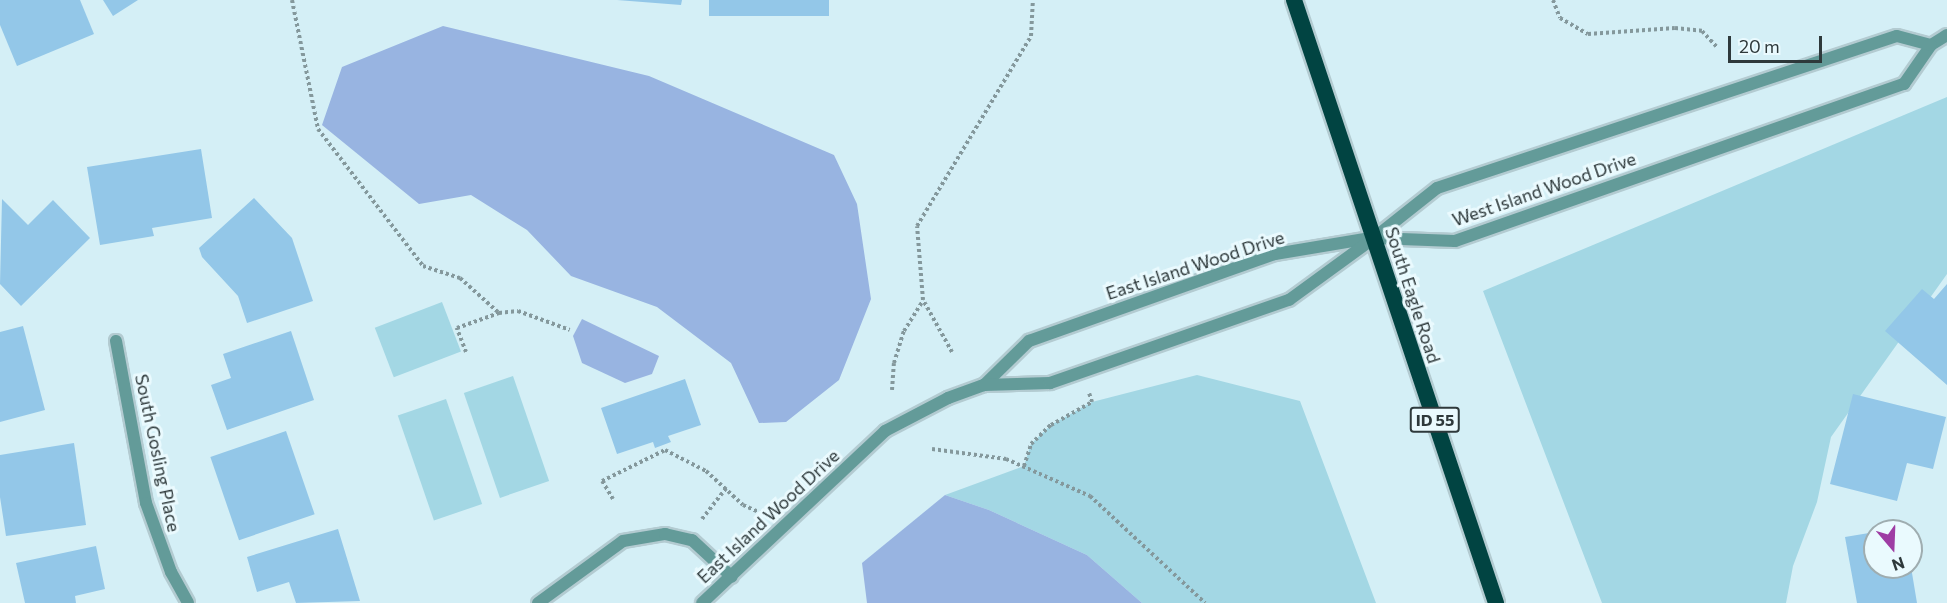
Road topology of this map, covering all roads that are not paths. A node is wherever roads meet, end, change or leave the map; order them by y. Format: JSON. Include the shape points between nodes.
{"nodes":[{"id":1,"x":1294,"y":0,"type":"edge"},
{"id":2,"x":1947,"y":35,"type":"edge"},
{"id":3,"x":1931,"y":45,"type":"junction"},
{"id":4,"x":1374,"y":238,"type":"junction"},
{"id":5,"x":116,"y":341,"type":"dead end"},
{"id":6,"x":984,"y":385,"type":"junction"},
{"id":7,"x":732,"y":577,"type":"junction"},
{"id":8,"x":188,"y":603,"type":"edge"},
{"id":9,"x":538,"y":603,"type":"edge"},
{"id":10,"x":702,"y":603,"type":"edge"},
{"id":11,"x":1496,"y":603,"type":"edge"}],
"edges":[{"from":1,"to":4,"type":"highway","name":"South Eagle Road","number":"ID 55"},
{"from":2,"to":3,"type":"street","name":"West Island Wood Drive"},
{"from":3,"to":4,"type":"street","name":"West Island Wood Drive","via":[[1897,36],[1437,188]]},
{"from":3,"to":4,"type":"street","name":"West Island Wood Drive","via":[[1904,84],[1455,240]]},
{"from":4,"to":6,"type":"street","name":"East Island Wood Drive","via":[[1275,254],[1029,341]]},
{"from":4,"to":6,"type":"street","name":"East Island Wood Drive","via":[[1289,300],[1050,383]]},
{"from":4,"to":11,"type":"highway","name":"South Eagle Road","number":"ID 55"},
{"from":5,"to":8,"type":"street","name":"South Gosling Place","via":[[146,503],[171,572]]},
{"from":6,"to":7,"type":"street","name":"East Island Wood Drive","via":[[948,398],[885,431]]},
{"from":7,"to":9,"type":"street","via":[[692,540],[665,534],[623,541]]},
{"from":7,"to":10,"type":"street","name":"East Island Wood Drive"}]}
